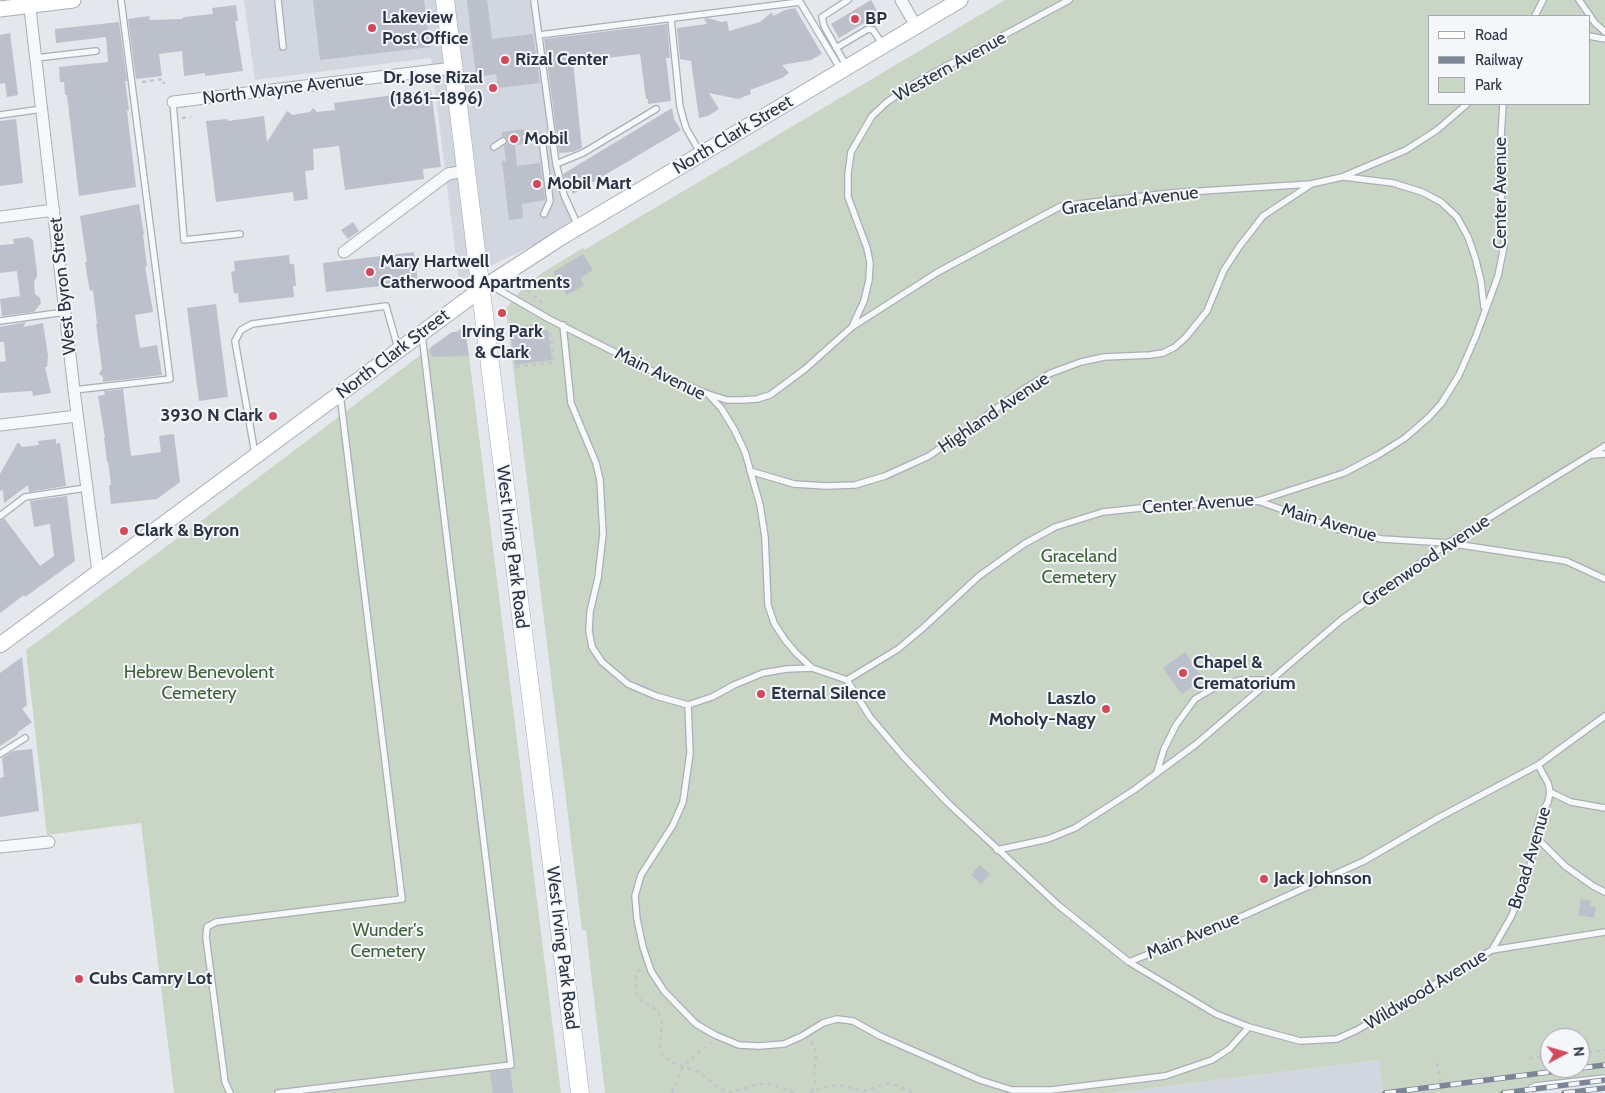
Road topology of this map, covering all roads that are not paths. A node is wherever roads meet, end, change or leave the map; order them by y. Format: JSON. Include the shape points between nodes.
{"nodes":[{"id":1,"x":73,"y":0,"type":"edge"},
{"id":2,"x":120,"y":0,"type":"edge"},
{"id":3,"x":278,"y":0,"type":"edge"},
{"id":4,"x":445,"y":0,"type":"edge"},
{"id":5,"x":534,"y":0,"type":"edge"},
{"id":6,"x":848,"y":0,"type":"edge"},
{"id":7,"x":901,"y":0,"type":"edge"},
{"id":8,"x":960,"y":0,"type":"edge"},
{"id":9,"x":1068,"y":0,"type":"edge"},
{"id":10,"x":1543,"y":0,"type":"edge"},
{"id":11,"x":1579,"y":0,"type":"edge"},
{"id":12,"x":30,"y":3,"type":"edge"},
{"id":13,"x":0,"y":9,"type":"edge"},
{"id":14,"x":1536,"y":15,"type":"edge"},
{"id":15,"x":1589,"y":15,"type":"edge"},
{"id":16,"x":1590,"y":16,"type":"edge"},
{"id":17,"x":671,"y":20,"type":"junction"},
{"id":18,"x":916,"y":26,"type":"junction"},
{"id":19,"x":1605,"y":32,"type":"edge"},
{"id":20,"x":539,"y":35,"type":"junction"},
{"id":21,"x":1590,"y":36,"type":"edge"},
{"id":22,"x":1605,"y":39,"type":"edge"},
{"id":23,"x":883,"y":46,"type":"junction"},
{"id":24,"x":283,"y":47,"type":"dead end"},
{"id":25,"x":836,"y":48,"type":"junction"},
{"id":26,"x":96,"y":51,"type":"dead end"},
{"id":27,"x":36,"y":58,"type":"junction"},
{"id":28,"x":453,"y":68,"type":"junction"},
{"id":29,"x":844,"y":69,"type":"junction"},
{"id":30,"x":172,"y":102,"type":"joint"},
{"id":31,"x":1466,"y":105,"type":"edge"},
{"id":32,"x":1503,"y":105,"type":"edge"},
{"id":33,"x":42,"y":109,"type":"junction"},
{"id":34,"x":656,"y":109,"type":"dead end"},
{"id":35,"x":0,"y":115,"type":"edge"},
{"id":36,"x":525,"y":137,"type":"dead end"},
{"id":37,"x":503,"y":141,"type":"dead end"},
{"id":38,"x":494,"y":147,"type":"dead end"},
{"id":39,"x":701,"y":154,"type":"junction"},
{"id":40,"x":556,"y":164,"type":"junction"},
{"id":41,"x":465,"y":171,"type":"junction"},
{"id":42,"x":1342,"y":177,"type":"junction"},
{"id":43,"x":1311,"y":184,"type":"junction"},
{"id":44,"x":54,"y":210,"type":"junction"},
{"id":45,"x":544,"y":214,"type":"dead end"},
{"id":46,"x":0,"y":217,"type":"edge"},
{"id":47,"x":579,"y":226,"type":"junction"},
{"id":48,"x":240,"y":234,"type":"dead end"},
{"id":49,"x":344,"y":252,"type":"dead end"},
{"id":50,"x":483,"y":284,"type":"junction"},
{"id":51,"x":1484,"y":310,"type":"junction"},
{"id":52,"x":66,"y":312,"type":"junction"},
{"id":53,"x":0,"y":321,"type":"edge"},
{"id":54,"x":562,"y":325,"type":"junction"},
{"id":55,"x":852,"y":327,"type":"junction"},
{"id":56,"x":422,"y":333,"type":"junction"},
{"id":57,"x":399,"y":350,"type":"junction"},
{"id":58,"x":74,"y":390,"type":"junction"},
{"id":59,"x":340,"y":394,"type":"junction"},
{"id":60,"x":708,"y":394,"type":"junction"},
{"id":61,"x":77,"y":416,"type":"junction"},
{"id":62,"x":0,"y":425,"type":"edge"},
{"id":63,"x":1605,"y":446,"type":"edge"},
{"id":64,"x":1605,"y":454,"type":"edge"},
{"id":65,"x":256,"y":456,"type":"junction"},
{"id":66,"x":1590,"y":456,"type":"junction"},
{"id":67,"x":750,"y":471,"type":"junction"},
{"id":68,"x":86,"y":488,"type":"junction"},
{"id":69,"x":1258,"y":501,"type":"junction"},
{"id":70,"x":0,"y":516,"type":"edge"},
{"id":71,"x":1448,"y":544,"type":"junction"},
{"id":72,"x":98,"y":572,"type":"junction"},
{"id":73,"x":1605,"y":579,"type":"edge"},
{"id":74,"x":0,"y":645,"type":"edge"},
{"id":75,"x":812,"y":668,"type":"junction"},
{"id":76,"x":848,"y":680,"type":"junction"},
{"id":77,"x":1271,"y":680,"type":"junction"},
{"id":78,"x":688,"y":705,"type":"junction"},
{"id":79,"x":1605,"y":716,"type":"edge"},
{"id":80,"x":25,"y":738,"type":"dead end"},
{"id":81,"x":0,"y":754,"type":"edge"},
{"id":82,"x":1538,"y":764,"type":"junction"},
{"id":83,"x":1157,"y":773,"type":"junction"},
{"id":84,"x":1550,"y":792,"type":"junction"},
{"id":85,"x":1605,"y":808,"type":"edge"},
{"id":86,"x":1536,"y":837,"type":"junction"},
{"id":87,"x":49,"y":842,"type":"dead end"},
{"id":88,"x":0,"y":847,"type":"edge"},
{"id":89,"x":997,"y":850,"type":"junction"},
{"id":90,"x":1605,"y":892,"type":"edge"},
{"id":91,"x":1605,"y":932,"type":"edge"},
{"id":92,"x":1492,"y":950,"type":"junction"},
{"id":93,"x":1129,"y":962,"type":"junction"},
{"id":94,"x":1249,"y":1027,"type":"junction"},
{"id":95,"x":1605,"y":1078,"type":"edge"},
{"id":96,"x":230,"y":1093,"type":"edge"},
{"id":97,"x":278,"y":1093,"type":"edge"},
{"id":98,"x":580,"y":1093,"type":"edge"},
{"id":99,"x":1529,"y":1093,"type":"edge"}],
"edges":[{"from":1,"to":12,"type":"main road"},
{"from":2,"to":58,"type":"lane","via":[[170,379]]},
{"from":3,"to":24,"type":"lane"},
{"from":4,"to":28,"type":"main road","name":"West Irving Park Road"},
{"from":5,"to":20,"type":"lane"},
{"from":6,"to":25,"type":"lane","via":[[822,17]]},
{"from":7,"to":18,"type":"street"},
{"from":8,"to":18,"type":"main road","name":"North Clark Street"},
{"from":9,"to":55,"type":"lane","name":"Western Avenue","via":[[917,82],[872,116],[851,152],[848,174],[848,197],[870,263],[864,301]]},
{"from":10,"to":14,"type":"lane"},
{"from":11,"to":15,"type":"lane"},
{"from":12,"to":13,"type":"main road"},
{"from":12,"to":27,"type":"street","name":"West Byron Street"},
{"from":16,"to":19,"type":"lane"},
{"from":17,"to":20,"type":"lane"},
{"from":17,"to":29,"type":"lane","via":[[800,2]]},
{"from":17,"to":39,"type":"lane","via":[[680,107],[686,128]]},
{"from":18,"to":23,"type":"main road","name":"North Clark Street"},
{"from":20,"to":40,"type":"lane"},
{"from":21,"to":22,"type":"lane"},
{"from":23,"to":25,"type":"lane","via":[[873,30],[868,28]]},
{"from":23,"to":29,"type":"main road","name":"North Clark Street"},
{"from":25,"to":29,"type":"lane"},
{"from":26,"to":27,"type":"lane"},
{"from":27,"to":33,"type":"street","name":"West Byron Street"},
{"from":28,"to":30,"type":"street","name":"North Wayne Avenue"},
{"from":28,"to":41,"type":"main road","name":"West Irving Park Road"},
{"from":29,"to":39,"type":"main road","name":"North Clark Street"},
{"from":30,"to":48,"type":"lane","via":[[184,240]]},
{"from":31,"to":42,"type":"lane","name":"Graceland Avenue","via":[[1437,130],[1406,150]]},
{"from":32,"to":51,"type":"lane","name":"Center Avenue","via":[[1499,169],[1504,246],[1498,276]]},
{"from":33,"to":35,"type":"lane"},
{"from":33,"to":44,"type":"street","name":"West Byron Street"},
{"from":34,"to":40,"type":"lane","via":[[583,153]]},
{"from":36,"to":45,"type":"lane","via":[[542,139],[550,201]]},
{"from":37,"to":38,"type":"lane"},
{"from":39,"to":47,"type":"main road","name":"North Clark Street"},
{"from":40,"to":47,"type":"lane","via":[[564,195]]},
{"from":41,"to":49,"type":"street","via":[[448,174]]},
{"from":41,"to":50,"type":"main road","name":"West Irving Park Road"},
{"from":42,"to":43,"type":"lane","name":"Graceland Avenue"},
{"from":42,"to":51,"type":"lane","via":[[1393,184],[1442,202],[1457,217],[1468,237],[1481,281]]},
{"from":43,"to":55,"type":"lane","name":"Graceland Avenue","via":[[1170,193],[1061,206],[938,272]]},
{"from":43,"to":67,"type":"lane","name":"Highland Avenue","via":[[1263,216],[1224,270],[1207,311],[1175,347],[1157,354],[1104,357],[1081,362],[1052,374],[1024,389],[929,456],[885,476],[855,485],[794,484]]},
{"from":44,"to":46,"type":"street"},
{"from":44,"to":52,"type":"street","name":"West Byron Street"},
{"from":47,"to":50,"type":"main road","name":"North Clark Street"},
{"from":50,"to":54,"type":"lane","name":"Main Avenue"},
{"from":50,"to":56,"type":"main road","name":"North Clark Street"},
{"from":50,"to":98,"type":"main road","name":"West Irving Park Road"},
{"from":51,"to":69,"type":"lane","name":"Center Avenue","via":[[1459,375],[1428,418],[1398,442],[1344,473]]},
{"from":52,"to":53,"type":"lane"},
{"from":52,"to":58,"type":"street","name":"West Byron Street"},
{"from":54,"to":60,"type":"lane","name":"Main Avenue"},
{"from":54,"to":78,"type":"lane","via":[[570,404],[596,463],[600,480],[603,534],[590,612],[592,647],[602,662],[628,684]]},
{"from":55,"to":60,"type":"lane","name":"Graceland Avenue","via":[[770,395],[727,400]]},
{"from":56,"to":57,"type":"main road","name":"North Clark Street"},
{"from":56,"to":97,"type":"lane","via":[[511,1064]]},
{"from":57,"to":59,"type":"main road","name":"North Clark Street"},
{"from":57,"to":65,"type":"lane","via":[[386,306],[252,324],[241,330],[235,342]]},
{"from":58,"to":61,"type":"street","name":"West Byron Street"},
{"from":59,"to":65,"type":"main road","name":"North Clark Street"},
{"from":59,"to":96,"type":"lane","via":[[402,900],[216,922],[207,927],[225,1082]]},
{"from":60,"to":67,"type":"lane","name":"Main Avenue","via":[[734,429]]},
{"from":61,"to":62,"type":"street"},
{"from":61,"to":68,"type":"street","name":"West Byron Street"},
{"from":63,"to":66,"type":"lane","name":"Greenwood Avenue"},
{"from":64,"to":66,"type":"lane","name":"Greenwood Avenue"},
{"from":65,"to":72,"type":"main road","name":"North Clark Street"},
{"from":66,"to":71,"type":"lane","name":"Greenwood Avenue"},
{"from":67,"to":75,"type":"lane","name":"Main Avenue","via":[[765,537],[768,605],[785,640]]},
{"from":68,"to":70,"type":"lane","via":[[25,497]]},
{"from":68,"to":72,"type":"street","name":"West Byron Street"},
{"from":69,"to":71,"type":"lane","name":"Main Avenue","via":[[1365,536]]},
{"from":69,"to":76,"type":"lane","name":"Center Avenue","via":[[1103,512],[1055,527],[1024,544],[979,576],[898,649]]},
{"from":71,"to":73,"type":"lane","name":"Main Avenue","via":[[1566,561]]},
{"from":71,"to":77,"type":"lane","name":"Greenwood Avenue","via":[[1341,620]]},
{"from":72,"to":74,"type":"main road","name":"North Clark Street"},
{"from":75,"to":76,"type":"lane"},
{"from":75,"to":78,"type":"lane","via":[[763,674]]},
{"from":76,"to":89,"type":"lane","name":"Main Avenue","via":[[870,717],[904,757]]},
{"from":77,"to":83,"type":"lane","name":"Greenwood Avenue"},
{"from":77,"to":83,"type":"lane","via":[[1241,680],[1216,686],[1195,699],[1176,725]]},
{"from":78,"to":94,"type":"lane","via":[[690,753],[683,802],[641,875],[635,896],[637,919],[651,971],[664,991],[696,1024],[715,1035],[739,1045],[784,1044],[823,1023],[837,1019],[853,1021],[971,1076],[1012,1090],[1051,1090],[1165,1076],[1212,1060],[1229,1050]]},
{"from":79,"to":82,"type":"lane","name":"Main Avenue"},
{"from":80,"to":81,"type":"lane"},
{"from":82,"to":84,"type":"lane","name":"Broad Avenue"},
{"from":82,"to":93,"type":"lane","name":"Main Avenue","via":[[1364,861],[1245,915]]},
{"from":83,"to":89,"type":"lane","name":"Greenwood Avenue","via":[[1075,828],[1048,839]]},
{"from":84,"to":85,"type":"lane","via":[[1571,802]]},
{"from":84,"to":86,"type":"lane","name":"Broad Avenue"},
{"from":86,"to":90,"type":"lane","via":[[1565,866]]},
{"from":86,"to":92,"type":"lane","name":"Broad Avenue","via":[[1528,876],[1511,917]]},
{"from":87,"to":88,"type":"street"},
{"from":89,"to":93,"type":"lane","name":"Main Avenue"},
{"from":91,"to":92,"type":"lane","name":"Wildwood Avenue"},
{"from":92,"to":94,"type":"lane","name":"Wildwood Avenue","via":[[1337,1039],[1300,1041]]},
{"from":93,"to":94,"type":"lane","name":"Wildwood Avenue","via":[[1216,1014]]},
{"from":95,"to":99,"type":"lane","via":[[1535,1086]]}]}
